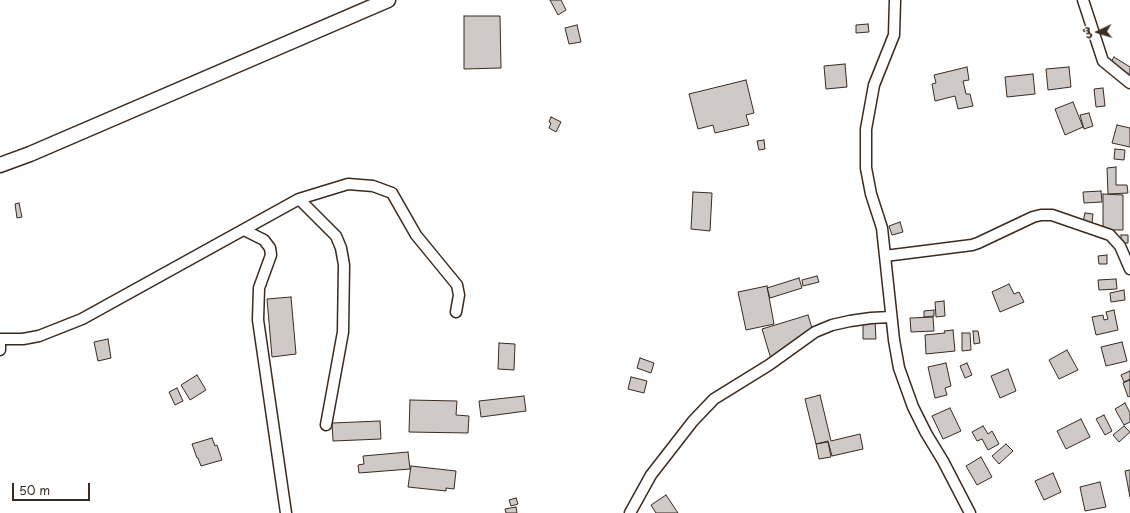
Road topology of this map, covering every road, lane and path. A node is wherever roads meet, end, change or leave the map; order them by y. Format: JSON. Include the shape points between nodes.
{"nodes":[{"id":1,"x":388,"y":0,"type":"edge"},
{"id":2,"x":895,"y":0,"type":"edge"},
{"id":3,"x":1083,"y":0,"type":"edge"},
{"id":4,"x":1130,"y":83,"type":"edge"},
{"id":5,"x":0,"y":164,"type":"edge"},
{"id":6,"x":299,"y":199,"type":"junction"},
{"id":7,"x":244,"y":230,"type":"junction"},
{"id":8,"x":885,"y":256,"type":"junction"},
{"id":9,"x":1130,"y":269,"type":"edge"},
{"id":10,"x":456,"y":312,"type":"dead end"},
{"id":11,"x":891,"y":317,"type":"junction"},
{"id":12,"x":0,"y":339,"type":"edge"},
{"id":13,"x":0,"y":350,"type":"edge"},
{"id":14,"x":326,"y":425,"type":"dead end"},
{"id":15,"x":286,"y":513,"type":"edge"},
{"id":16,"x":630,"y":513,"type":"edge"},
{"id":17,"x":970,"y":513,"type":"edge"}],
"edges":[{"from":1,"to":5,"type":"main road","via":[[30,154]]},
{"from":2,"to":8,"type":"street","via":[[894,35],[874,85],[866,129],[866,168],[870,194],[882,228]]},
{"from":3,"to":4,"type":"street","via":[[1103,61]]},
{"from":6,"to":7,"type":"street"},
{"from":6,"to":10,"type":"street","via":[[348,184],[373,186],[392,193],[416,235],[456,285],[460,295]]},
{"from":6,"to":14,"type":"street","via":[[336,236],[342,248],[343,332]]},
{"from":7,"to":12,"type":"street","via":[[82,319],[39,336]]},
{"from":7,"to":15,"type":"street","via":[[264,240],[270,248],[259,288],[258,320]]},
{"from":8,"to":9,"type":"street","via":[[972,245],[1033,217],[1052,215],[1110,236],[1120,246]]},
{"from":8,"to":11,"type":"street"},
{"from":11,"to":16,"type":"street","via":[[832,325],[815,332],[769,365],[714,399],[693,421],[651,475]]},
{"from":11,"to":17,"type":"street","via":[[900,368],[913,407]]},
{"from":12,"to":13,"type":"street"}]}
